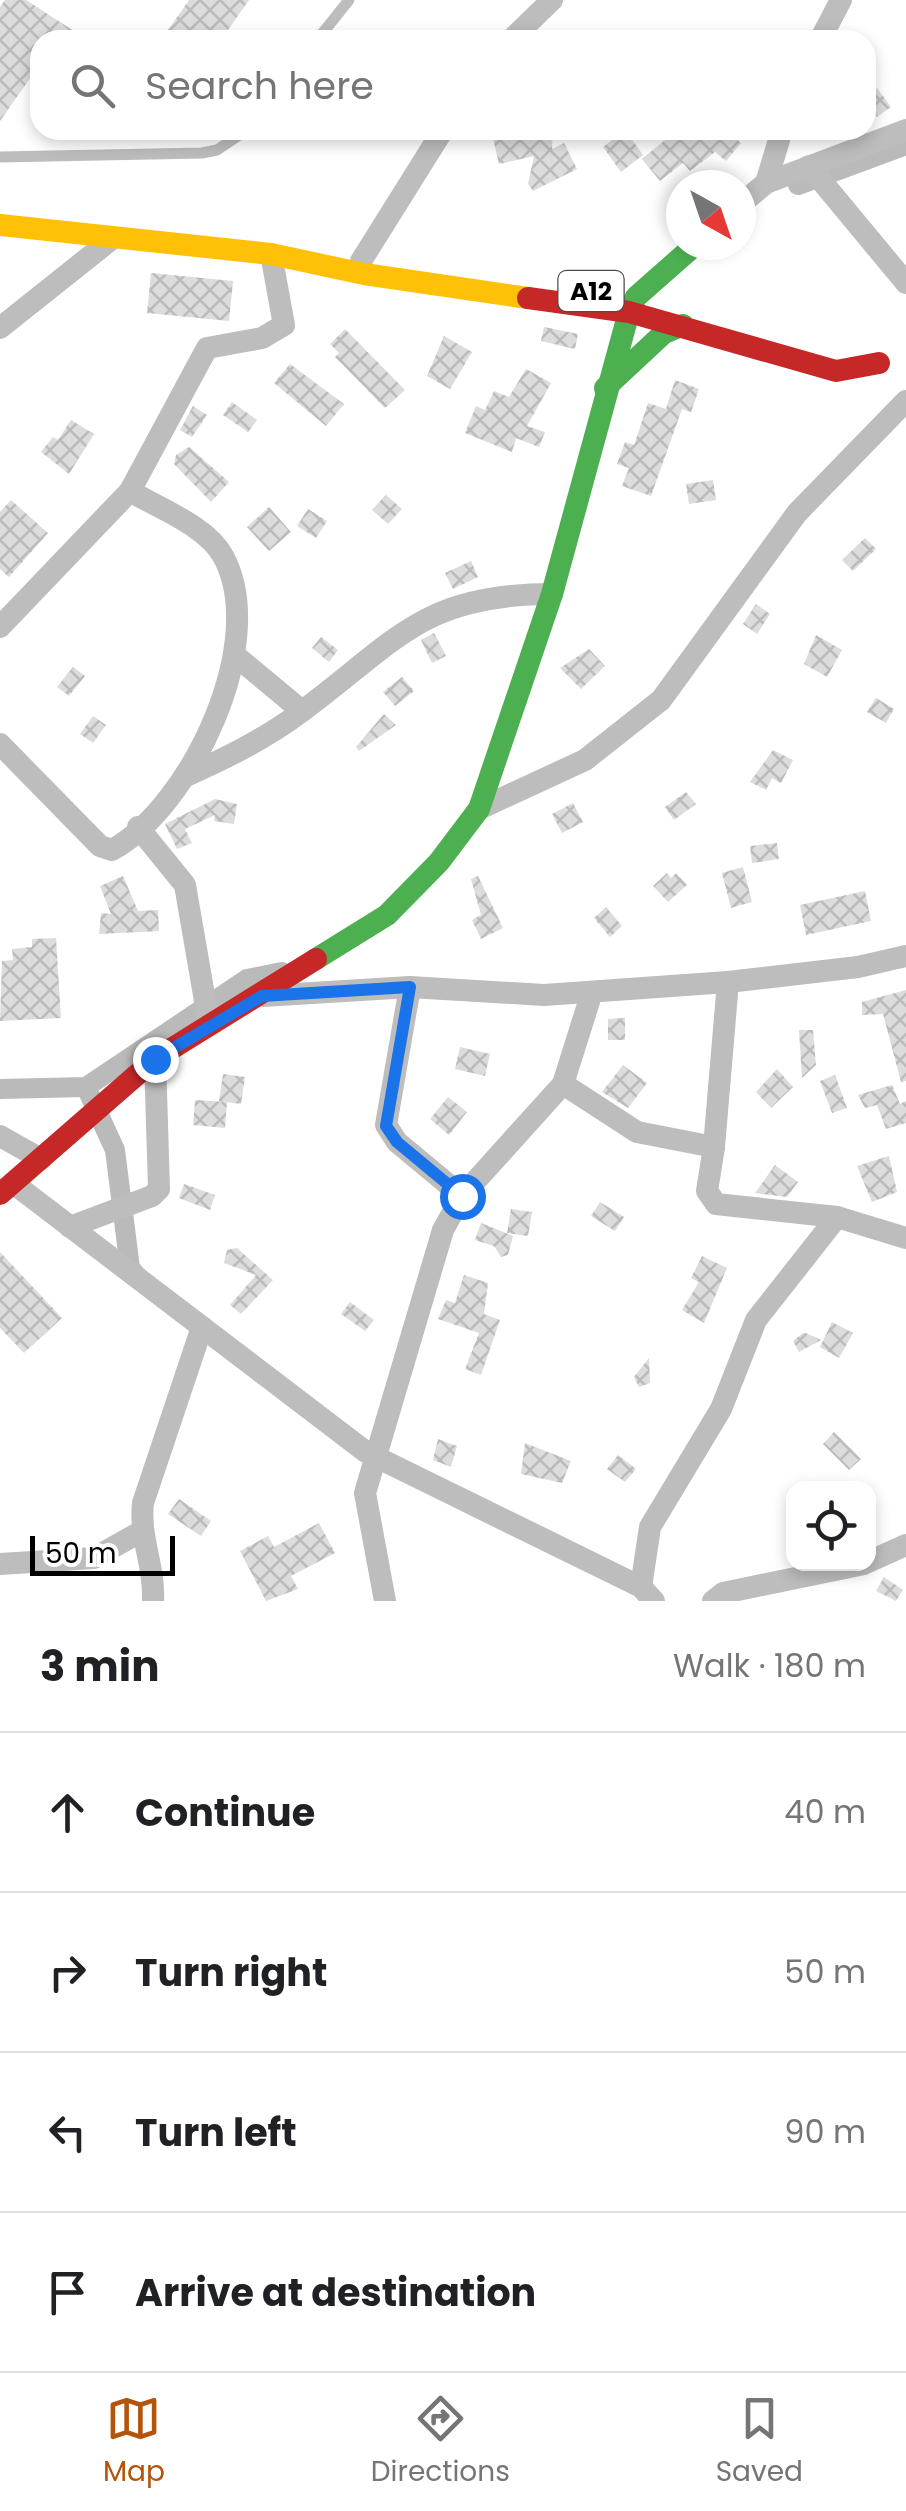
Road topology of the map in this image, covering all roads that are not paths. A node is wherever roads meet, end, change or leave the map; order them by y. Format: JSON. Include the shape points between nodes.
{"nodes":[{"id":1,"x":349,"y":0,"type":"edge"},
{"id":2,"x":552,"y":0,"type":"edge"},
{"id":3,"x":831,"y":5,"type":"edge"},
{"id":4,"x":326,"y":30,"type":"edge"},
{"id":5,"x":521,"y":30,"type":"edge"},
{"id":6,"x":823,"y":30,"type":"edge"},
{"id":7,"x":906,"y":130,"type":"edge"},
{"id":8,"x":876,"y":135,"type":"edge"},
{"id":9,"x":232,"y":140,"type":"edge"},
{"id":10,"x":436,"y":140,"type":"edge"},
{"id":11,"x":779,"y":140,"type":"edge"},
{"id":12,"x":854,"y":140,"type":"edge"},
{"id":13,"x":0,"y":157,"type":"edge"},
{"id":14,"x":809,"y":166,"type":"junction"},
{"id":15,"x":766,"y":182,"type":"junction"},
{"id":16,"x":756,"y":191,"type":"edge"},
{"id":17,"x":0,"y":224,"type":"edge"},
{"id":18,"x":113,"y":238,"type":"junction"},
{"id":19,"x":282,"y":256,"type":"junction"},
{"id":20,"x":678,"y":260,"type":"edge"},
{"id":21,"x":360,"y":261,"type":"junction"},
{"id":22,"x":906,"y":284,"type":"edge"},
{"id":23,"x":625,"y":306,"type":"junction"},
{"id":24,"x":683,"y":324,"type":"junction"},
{"id":25,"x":0,"y":328,"type":"edge"},
{"id":26,"x":879,"y":363,"type":"junction"},
{"id":27,"x":906,"y":374,"type":"edge"},
{"id":28,"x":605,"y":388,"type":"junction"},
{"id":29,"x":906,"y":401,"type":"edge"},
{"id":30,"x":130,"y":491,"type":"junction"},
{"id":31,"x":552,"y":594,"type":"junction"},
{"id":32,"x":0,"y":627,"type":"edge"},
{"id":33,"x":237,"y":656,"type":"junction"},
{"id":34,"x":302,"y":712,"type":"junction"},
{"id":35,"x":0,"y":744,"type":"edge"},
{"id":36,"x":186,"y":776,"type":"junction"},
{"id":37,"x":479,"y":809,"type":"junction"},
{"id":38,"x":138,"y":827,"type":"junction"},
{"id":39,"x":906,"y":956,"type":"edge"},
{"id":40,"x":728,"y":982,"type":"junction"},
{"id":41,"x":410,"y":987,"type":"junction"},
{"id":42,"x":592,"y":992,"type":"junction"},
{"id":43,"x":262,"y":996,"type":"junction"},
{"id":44,"x":209,"y":1024,"type":"junction"},
{"id":45,"x":155,"y":1059,"type":"junction"},
{"id":46,"x":563,"y":1084,"type":"junction"},
{"id":47,"x":0,"y":1136,"type":"edge"},
{"id":48,"x":714,"y":1147,"type":"junction"},
{"id":49,"x":41,"y":1158,"type":"junction"},
{"id":50,"x":6,"y":1189,"type":"edge"},
{"id":51,"x":462,"y":1196,"type":"junction"},
{"id":52,"x":837,"y":1217,"type":"junction"},
{"id":53,"x":70,"y":1227,"type":"junction"},
{"id":54,"x":906,"y":1238,"type":"edge"},
{"id":55,"x":202,"y":1327,"type":"junction"},
{"id":56,"x":378,"y":1458,"type":"junction"},
{"id":57,"x":142,"y":1530,"type":"junction"},
{"id":58,"x":906,"y":1544,"type":"edge"},
{"id":59,"x":876,"y":1558,"type":"edge"},
{"id":60,"x":0,"y":1564,"type":"edge"},
{"id":61,"x":828,"y":1571,"type":"edge"},
{"id":62,"x":648,"y":1594,"type":"edge"},
{"id":63,"x":153,"y":1601,"type":"edge"},
{"id":64,"x":385,"y":1601,"type":"edge"},
{"id":65,"x":713,"y":1601,"type":"edge"}],
"edges":[{"from":1,"to":4,"type":"lane"},
{"from":2,"to":5,"type":"street"},
{"from":3,"to":6,"type":"street"},
{"from":7,"to":8,"type":"street"},
{"from":9,"to":13,"type":"lane","via":[[202,153]]},
{"from":10,"to":21,"type":"street"},
{"from":11,"to":15,"type":"street"},
{"from":12,"to":14,"type":"street"},
{"from":14,"to":15,"type":"street"},
{"from":14,"to":22,"type":"street"},
{"from":15,"to":16,"type":"street"},
{"from":17,"to":18,"type":"main road","number":"A12"},
{"from":18,"to":19,"type":"main road","number":"A12"},
{"from":18,"to":25,"type":"street"},
{"from":19,"to":21,"type":"main road","number":"A12"},
{"from":19,"to":23,"type":"main road","number":"A12","via":[[364,274]]},
{"from":19,"to":30,"type":"street","via":[[284,326],[262,338],[207,348]]},
{"from":20,"to":23,"type":"main road"},
{"from":21,"to":23,"type":"main road","number":"A12"},
{"from":23,"to":24,"type":"main road","number":"A12"},
{"from":23,"to":26,"type":"main road","number":"A12","via":[[720,317],[843,359]]},
{"from":23,"to":28,"type":"main road"},
{"from":24,"to":26,"type":"main road","number":"A12","via":[[836,371]]},
{"from":24,"to":28,"type":"main road","via":[[664,333]]},
{"from":26,"to":27,"type":"main road","number":"A12"},
{"from":28,"to":31,"type":"main road"},
{"from":29,"to":37,"type":"street","via":[[797,512],[661,700],[585,760]]},
{"from":30,"to":32,"type":"street"},
{"from":30,"to":33,"type":"street","via":[[203,535],[225,558]]},
{"from":31,"to":34,"type":"street","via":[[484,597],[404,629]]},
{"from":31,"to":37,"type":"main road"},
{"from":33,"to":34,"type":"street"},
{"from":33,"to":36,"type":"street"},
{"from":34,"to":36,"type":"street"},
{"from":35,"to":38,"type":"street","via":[[100,846],[117,847]]},
{"from":36,"to":38,"type":"street"},
{"from":37,"to":43,"type":"main road","via":[[387,915]]},
{"from":38,"to":44,"type":"street","via":[[185,885]]},
{"from":39,"to":40,"type":"street"},
{"from":40,"to":42,"type":"street"},
{"from":40,"to":48,"type":"street"},
{"from":41,"to":42,"type":"street"},
{"from":41,"to":43,"type":"street"},
{"from":41,"to":51,"type":"street","via":[[386,1126]]},
{"from":42,"to":46,"type":"street"},
{"from":43,"to":44,"type":"main road"},
{"from":44,"to":45,"type":"main road"},
{"from":45,"to":49,"type":"main road"},
{"from":45,"to":53,"type":"street","via":[[159,1189]]},
{"from":46,"to":48,"type":"street","via":[[637,1132]]},
{"from":46,"to":51,"type":"street"},
{"from":47,"to":49,"type":"street"},
{"from":48,"to":52,"type":"street","via":[[707,1192],[716,1204]]},
{"from":49,"to":50,"type":"main road"},
{"from":50,"to":53,"type":"street"},
{"from":51,"to":56,"type":"street","via":[[443,1230]]},
{"from":52,"to":54,"type":"street"},
{"from":52,"to":62,"type":"street","via":[[756,1320],[721,1409],[650,1527]]},
{"from":53,"to":55,"type":"street"},
{"from":55,"to":56,"type":"street"},
{"from":55,"to":57,"type":"street","via":[[143,1503]]},
{"from":56,"to":62,"type":"street"},
{"from":56,"to":64,"type":"street","via":[[366,1506]]},
{"from":57,"to":60,"type":"street","via":[[94,1558]]},
{"from":57,"to":63,"type":"street","via":[[151,1554]]},
{"from":58,"to":59,"type":"street"},
{"from":61,"to":65,"type":"street","via":[[723,1593]]}]}
